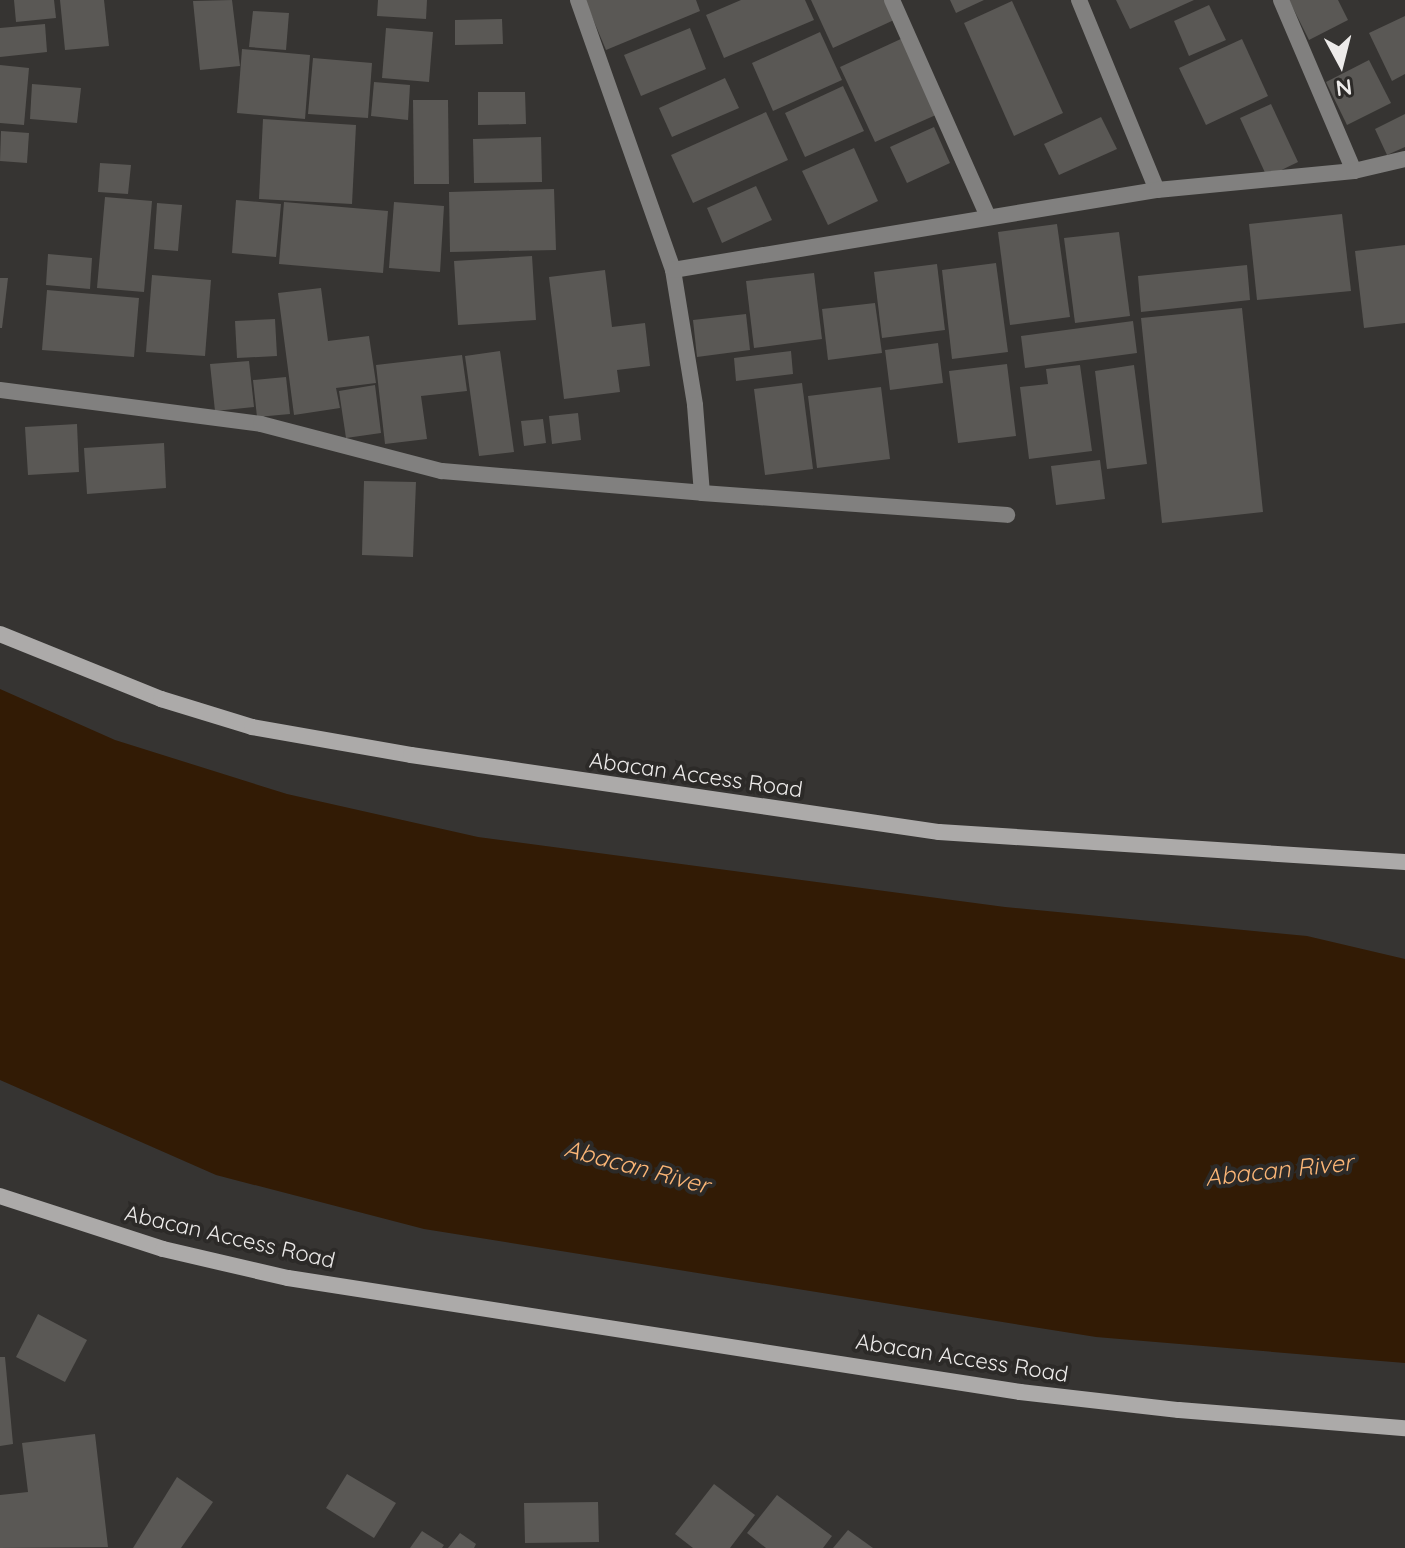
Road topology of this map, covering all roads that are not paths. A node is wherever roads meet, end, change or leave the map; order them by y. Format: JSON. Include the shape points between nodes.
{"nodes":[{"id":1,"x":578,"y":0,"type":"edge"},
{"id":2,"x":892,"y":0,"type":"edge"},
{"id":3,"x":1079,"y":0,"type":"edge"},
{"id":4,"x":1281,"y":0,"type":"edge"},
{"id":5,"x":1405,"y":159,"type":"edge"},
{"id":6,"x":1354,"y":171,"type":"junction"},
{"id":7,"x":1157,"y":190,"type":"junction"},
{"id":8,"x":988,"y":217,"type":"junction"},
{"id":9,"x":673,"y":270,"type":"junction"},
{"id":10,"x":0,"y":390,"type":"edge"},
{"id":11,"x":702,"y":493,"type":"junction"},
{"id":12,"x":1007,"y":515,"type":"dead end"},
{"id":13,"x":0,"y":634,"type":"edge"},
{"id":14,"x":1405,"y":862,"type":"edge"},
{"id":15,"x":0,"y":1196,"type":"edge"},
{"id":16,"x":1405,"y":1428,"type":"edge"}],
"edges":[{"from":1,"to":9,"type":"street"},
{"from":2,"to":8,"type":"street"},
{"from":3,"to":7,"type":"street"},
{"from":4,"to":6,"type":"street"},
{"from":5,"to":6,"type":"street"},
{"from":6,"to":7,"type":"street"},
{"from":7,"to":8,"type":"street"},
{"from":8,"to":9,"type":"street"},
{"from":9,"to":11,"type":"street","via":[[695,405]]},
{"from":10,"to":11,"type":"street","via":[[261,424],[442,471]]},
{"from":11,"to":12,"type":"street"},
{"from":13,"to":14,"type":"street","name":"Abacan Access Road","via":[[161,699],[237,722],[411,755],[939,832]]},
{"from":15,"to":16,"type":"street","name":"Abacan Access Road","via":[[163,1249],[288,1278],[1020,1392]]}]}
